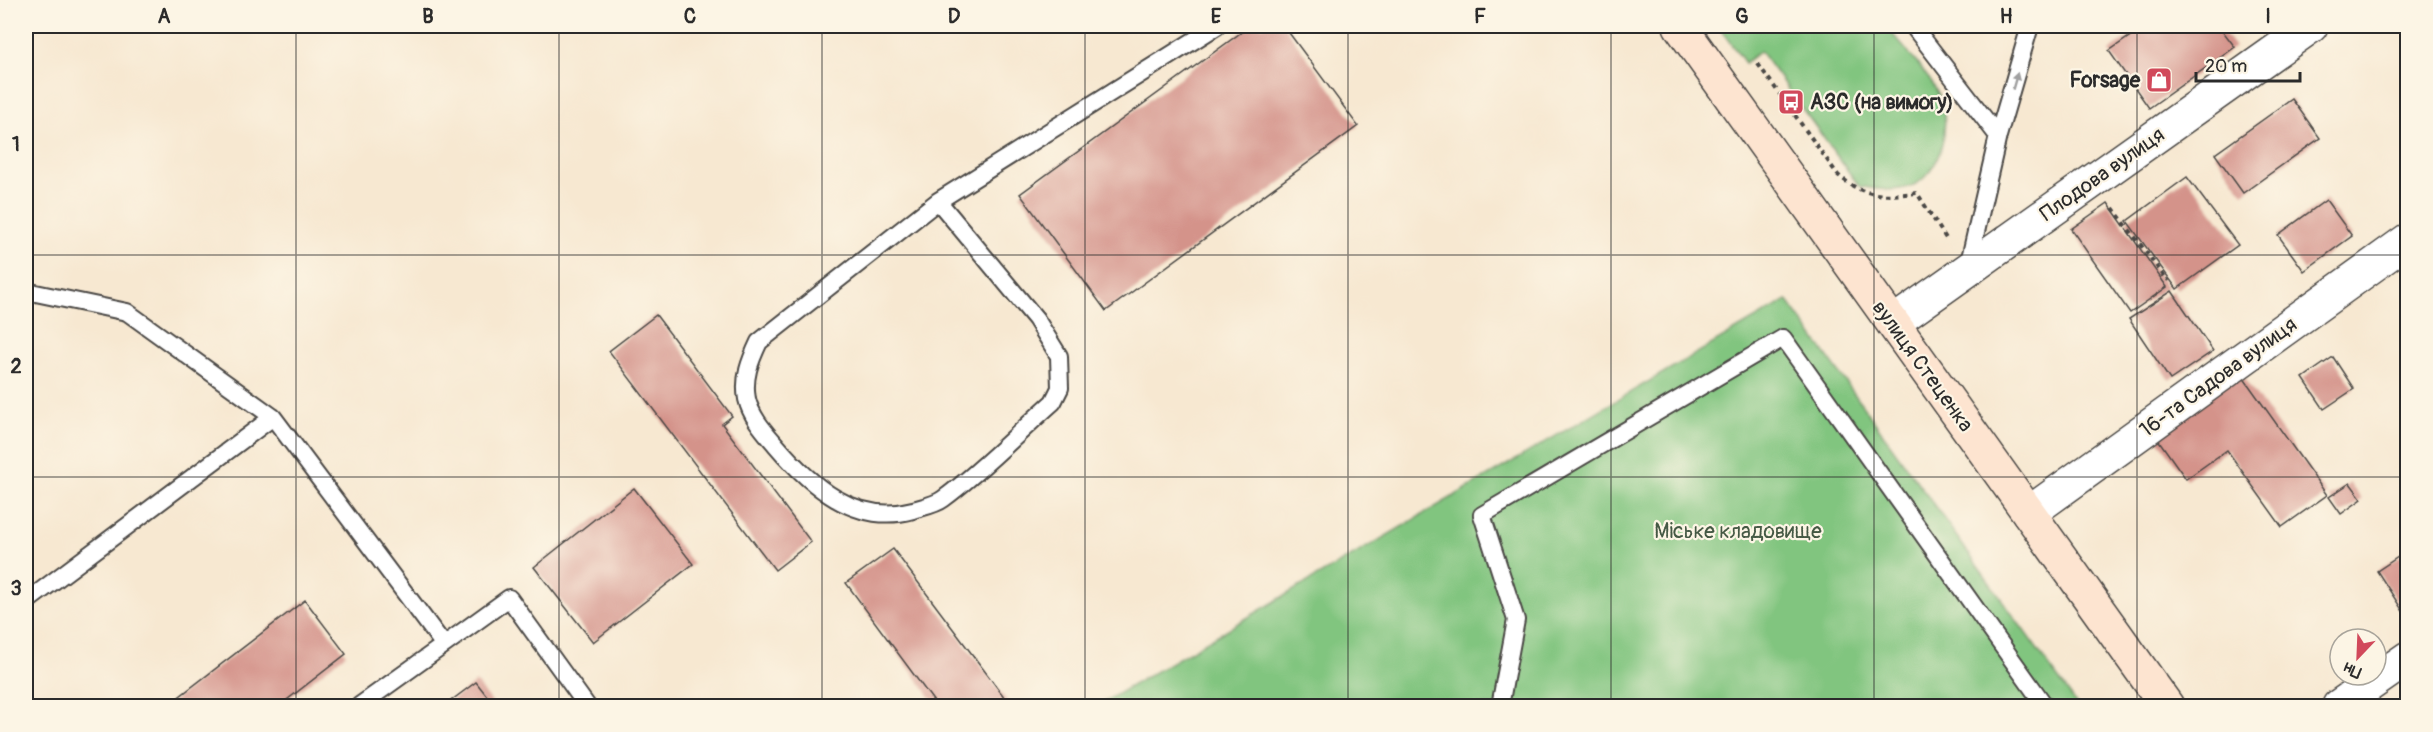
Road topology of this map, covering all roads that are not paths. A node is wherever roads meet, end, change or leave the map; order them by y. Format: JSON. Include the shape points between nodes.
{"nodes":[{"id":1,"x":1217,"y":26,"type":"edge"},
{"id":2,"x":1680,"y":26,"type":"edge"},
{"id":3,"x":1913,"y":26,"type":"edge"},
{"id":4,"x":2030,"y":26,"type":"edge"},
{"id":5,"x":2312,"y":26,"type":"edge"},
{"id":6,"x":1998,"y":136,"type":"junction"},
{"id":7,"x":938,"y":201,"type":"junction"},
{"id":8,"x":2408,"y":240,"type":"edge"},
{"id":9,"x":1967,"y":270,"type":"junction"},
{"id":10,"x":26,"y":291,"type":"edge"},
{"id":11,"x":1893,"y":323,"type":"junction"},
{"id":12,"x":273,"y":417,"type":"junction"},
{"id":13,"x":2029,"y":513,"type":"junction"},
{"id":14,"x":26,"y":602,"type":"edge"},
{"id":15,"x":444,"y":645,"type":"junction"},
{"id":16,"x":2408,"y":658,"type":"edge"},
{"id":17,"x":359,"y":706,"type":"edge"},
{"id":18,"x":587,"y":706,"type":"edge"},
{"id":19,"x":1500,"y":706,"type":"edge"},
{"id":20,"x":2045,"y":706,"type":"edge"},
{"id":21,"x":2167,"y":706,"type":"edge"},
{"id":22,"x":2339,"y":706,"type":"edge"}],
"edges":[{"from":1,"to":7,"type":"lane"},
{"from":2,"to":11,"type":"main road","name":"вулиця Стеценка"},
{"from":3,"to":6,"type":"lane"},
{"from":6,"to":4,"type":"lane","one_way":true},
{"from":5,"to":9,"type":"street","name":"Плодова вулиця"},
{"from":6,"to":9,"type":"lane"},
{"from":7,"to":7,"type":"lane","via":[[759,342],[748,364],[747,401],[758,423],[803,476],[848,505],[871,511],[892,514],[941,501],[1053,402],[1060,388],[1059,356],[1036,319]]},
{"from":8,"to":13,"type":"street","name":"16-та Садова вулиця"},
{"from":9,"to":11,"type":"street","name":"Плодова вулиця"},
{"from":10,"to":12,"type":"lane","via":[[127,312]]},
{"from":11,"to":13,"type":"main road","name":"вулиця Стеценка"},
{"from":12,"to":14,"type":"lane"},
{"from":12,"to":15,"type":"lane"},
{"from":13,"to":21,"type":"main road","name":"вулиця Стеценка"},
{"from":15,"to":17,"type":"lane"},
{"from":15,"to":18,"type":"lane","via":[[508,598]]},
{"from":16,"to":22,"type":"street"},
{"from":19,"to":20,"type":"lane","via":[[1516,620],[1482,515],[1783,338]]}]}
